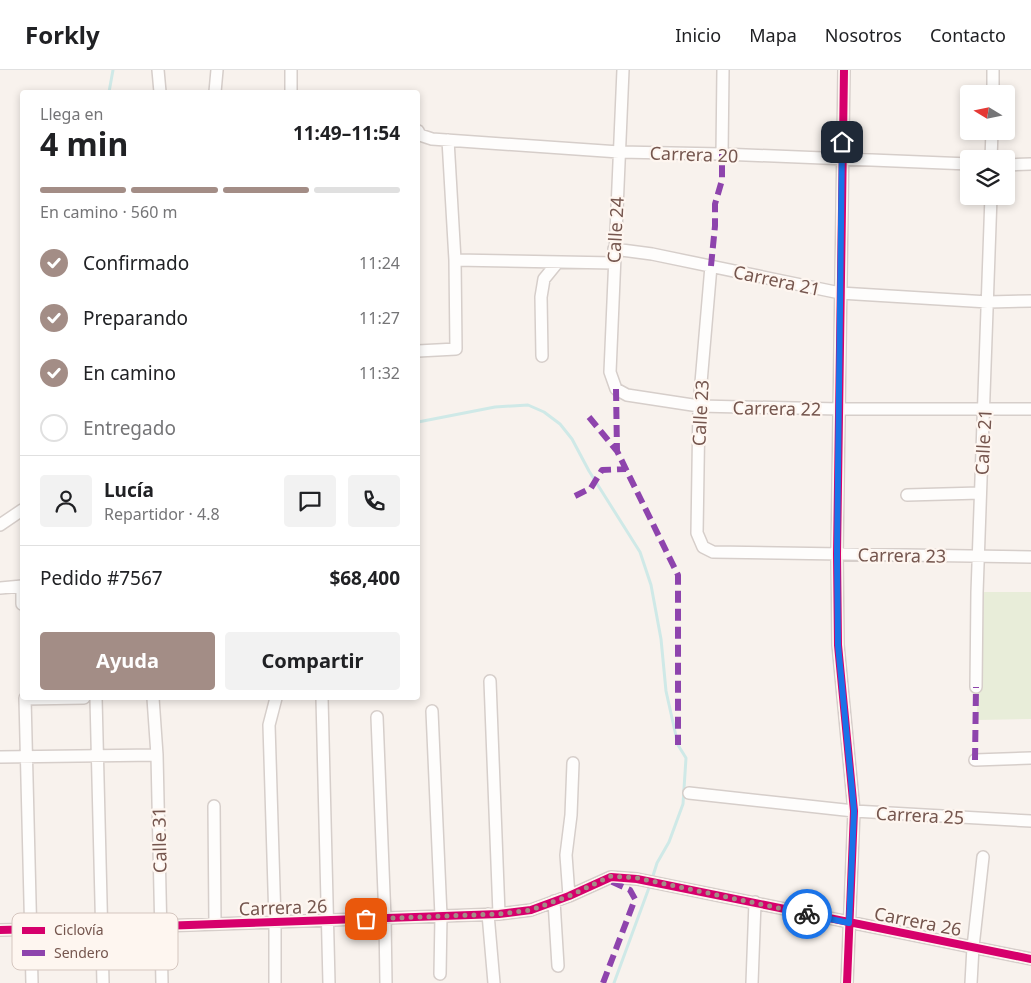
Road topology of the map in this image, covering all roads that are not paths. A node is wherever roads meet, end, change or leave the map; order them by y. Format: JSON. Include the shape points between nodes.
{"nodes":[{"id":1,"x":158,"y":70,"type":"edge"},
{"id":2,"x":217,"y":70,"type":"edge"},
{"id":3,"x":291,"y":70,"type":"edge"},
{"id":4,"x":622,"y":70,"type":"edge"},
{"id":5,"x":723,"y":70,"type":"edge"},
{"id":6,"x":844,"y":70,"type":"edge"},
{"id":7,"x":993,"y":70,"type":"edge"},
{"id":8,"x":993,"y":85,"type":"edge"},
{"id":9,"x":160,"y":90,"type":"edge"},
{"id":10,"x":216,"y":90,"type":"edge"},
{"id":11,"x":291,"y":90,"type":"edge"},
{"id":12,"x":420,"y":133,"type":"edge"},
{"id":13,"x":448,"y":140,"type":"junction"},
{"id":14,"x":619,"y":152,"type":"junction"},
{"id":15,"x":722,"y":154,"type":"junction"},
{"id":16,"x":842,"y":160,"type":"junction"},
{"id":17,"x":960,"y":164,"type":"edge"},
{"id":18,"x":1031,"y":164,"type":"edge"},
{"id":19,"x":1015,"y":165,"type":"edge"},
{"id":20,"x":990,"y":205,"type":"edge"},
{"id":21,"x":614,"y":249,"type":"junction"},
{"id":22,"x":455,"y":260,"type":"junction"},
{"id":23,"x":557,"y":262,"type":"junction"},
{"id":24,"x":614,"y":263,"type":"junction"},
{"id":25,"x":711,"y":266,"type":"junction"},
{"id":26,"x":840,"y":293,"type":"junction"},
{"id":27,"x":1031,"y":301,"type":"edge"},
{"id":28,"x":988,"y":302,"type":"junction"},
{"id":29,"x":420,"y":351,"type":"edge"},
{"id":30,"x":542,"y":356,"type":"dead end"},
{"id":31,"x":616,"y":389,"type":"joint"},
{"id":32,"x":699,"y":406,"type":"junction"},
{"id":33,"x":984,"y":408,"type":"junction"},
{"id":34,"x":839,"y":409,"type":"junction"},
{"id":35,"x":1031,"y":409,"type":"edge"},
{"id":36,"x":980,"y":493,"type":"junction"},
{"id":37,"x":906,"y":495,"type":"dead end"},
{"id":38,"x":20,"y":511,"type":"edge"},
{"id":39,"x":0,"y":525,"type":"edge"},
{"id":40,"x":713,"y":552,"type":"joint"},
{"id":41,"x":837,"y":554,"type":"junction"},
{"id":42,"x":978,"y":556,"type":"junction"},
{"id":43,"x":1031,"y":557,"type":"edge"},
{"id":44,"x":20,"y":586,"type":"edge"},
{"id":45,"x":0,"y":588,"type":"edge"},
{"id":46,"x":490,"y":681,"type":"dead end"},
{"id":47,"x":976,"y":687,"type":"dead end"},
{"id":48,"x":25,"y":700,"type":"edge"},
{"id":49,"x":96,"y":700,"type":"edge"},
{"id":50,"x":153,"y":700,"type":"edge"},
{"id":51,"x":275,"y":700,"type":"edge"},
{"id":52,"x":322,"y":700,"type":"edge"},
{"id":53,"x":432,"y":711,"type":"dead end"},
{"id":54,"x":377,"y":716,"type":"dead end"},
{"id":55,"x":97,"y":755,"type":"junction"},
{"id":56,"x":157,"y":755,"type":"junction"},
{"id":57,"x":0,"y":756,"type":"edge"},
{"id":58,"x":26,"y":756,"type":"junction"},
{"id":59,"x":1031,"y":758,"type":"edge"},
{"id":60,"x":975,"y":760,"type":"dead end"},
{"id":61,"x":573,"y":763,"type":"dead end"},
{"id":62,"x":689,"y":793,"type":"dead end"},
{"id":63,"x":214,"y":806,"type":"dead end"},
{"id":64,"x":854,"y":811,"type":"junction"},
{"id":65,"x":1031,"y":821,"type":"edge"},
{"id":66,"x":983,"y":857,"type":"dead end"},
{"id":67,"x":569,"y":896,"type":"junction"},
{"id":68,"x":554,"y":901,"type":"junction"},
{"id":69,"x":755,"y":902,"type":"junction"},
{"id":70,"x":30,"y":913,"type":"edge"},
{"id":71,"x":102,"y":913,"type":"edge"},
{"id":72,"x":161,"y":913,"type":"edge"},
{"id":73,"x":494,"y":914,"type":"junction"},
{"id":74,"x":441,"y":916,"type":"junction"},
{"id":75,"x":385,"y":919,"type":"junction"},
{"id":76,"x":328,"y":920,"type":"junction"},
{"id":77,"x":275,"y":921,"type":"junction"},
{"id":78,"x":849,"y":923,"type":"junction"},
{"id":79,"x":216,"y":924,"type":"junction"},
{"id":80,"x":178,"y":925,"type":"edge"},
{"id":81,"x":973,"y":948,"type":"junction"},
{"id":82,"x":1031,"y":959,"type":"edge"},
{"id":83,"x":558,"y":966,"type":"dead end"},
{"id":84,"x":32,"y":970,"type":"edge"},
{"id":85,"x":103,"y":970,"type":"edge"},
{"id":86,"x":162,"y":970,"type":"edge"},
{"id":87,"x":440,"y":974,"type":"dead end"},
{"id":88,"x":32,"y":983,"type":"edge"},
{"id":89,"x":103,"y":983,"type":"edge"},
{"id":90,"x":162,"y":983,"type":"edge"},
{"id":91,"x":275,"y":983,"type":"edge"},
{"id":92,"x":329,"y":983,"type":"edge"},
{"id":93,"x":386,"y":983,"type":"edge"},
{"id":94,"x":494,"y":983,"type":"edge"},
{"id":95,"x":752,"y":983,"type":"edge"},
{"id":96,"x":847,"y":983,"type":"edge"},
{"id":97,"x":971,"y":983,"type":"edge"}],
"edges":[{"from":1,"to":9,"type":"street"},
{"from":2,"to":10,"type":"street"},
{"from":3,"to":11,"type":"street"},
{"from":4,"to":14,"type":"street","name":"Calle 24"},
{"from":5,"to":15,"type":"street"},
{"from":6,"to":16,"type":"street"},
{"from":7,"to":8,"type":"street"},
{"from":12,"to":13,"type":"street","name":"Carrera 20","via":[[432,139]]},
{"from":13,"to":14,"type":"street","name":"Carrera 20"},
{"from":13,"to":22,"type":"street"},
{"from":14,"to":15,"type":"street","name":"Carrera 20"},
{"from":14,"to":21,"type":"street","name":"Calle 24"},
{"from":15,"to":16,"type":"street","name":"Carrera 20"},
{"from":16,"to":17,"type":"street","name":"Carrera 20"},
{"from":16,"to":26,"type":"street"},
{"from":18,"to":19,"type":"street"},
{"from":20,"to":28,"type":"street","name":"Calle 21"},
{"from":21,"to":24,"type":"street","name":"Calle 24"},
{"from":21,"to":25,"type":"street","name":"Carrera 21"},
{"from":22,"to":23,"type":"street"},
{"from":22,"to":29,"type":"street","via":[[456,349]]},
{"from":23,"to":24,"type":"street"},
{"from":23,"to":30,"type":"street","via":[[544,279],[541,297]]},
{"from":24,"to":31,"type":"street","name":"Calle 24","via":[[610,372]]},
{"from":25,"to":26,"type":"street","name":"Carrera 21"},
{"from":25,"to":32,"type":"street","name":"Calle 23"},
{"from":26,"to":28,"type":"street","name":"Carrera 21"},
{"from":26,"to":34,"type":"street"},
{"from":27,"to":28,"type":"street","name":"Carrera 21"},
{"from":28,"to":33,"type":"street","name":"Calle 21"},
{"from":31,"to":32,"type":"street","name":"Carrera 22","via":[[627,395]]},
{"from":32,"to":34,"type":"street","name":"Carrera 22"},
{"from":32,"to":40,"type":"street","name":"Calle 23","via":[[697,533],[703,547]]},
{"from":33,"to":34,"type":"street","name":"Carrera 22"},
{"from":33,"to":35,"type":"street","name":"Carrera 22"},
{"from":33,"to":36,"type":"street","name":"Calle 21"},
{"from":34,"to":41,"type":"street"},
{"from":36,"to":37,"type":"street"},
{"from":36,"to":42,"type":"street","name":"Calle 21"},
{"from":38,"to":39,"type":"street"},
{"from":40,"to":41,"type":"street","name":"Carrera 23"},
{"from":41,"to":42,"type":"street","name":"Carrera 23"},
{"from":41,"to":64,"type":"street","via":[[838,645]]},
{"from":42,"to":43,"type":"street","name":"Carrera 23"},
{"from":42,"to":47,"type":"street","name":"Calle 21"},
{"from":44,"to":45,"type":"street"},
{"from":46,"to":73,"type":"street"},
{"from":48,"to":58,"type":"street"},
{"from":49,"to":55,"type":"street"},
{"from":50,"to":56,"type":"street","name":"Calle 31"},
{"from":51,"to":77,"type":"street","via":[[269,725]]},
{"from":52,"to":76,"type":"street"},
{"from":53,"to":74,"type":"street"},
{"from":54,"to":75,"type":"street"},
{"from":55,"to":56,"type":"street"},
{"from":55,"to":58,"type":"street"},
{"from":55,"to":71,"type":"street"},
{"from":56,"to":72,"type":"street","name":"Calle 31"},
{"from":57,"to":58,"type":"street"},
{"from":58,"to":70,"type":"street"},
{"from":59,"to":60,"type":"street"},
{"from":61,"to":67,"type":"street","via":[[566,855]]},
{"from":62,"to":64,"type":"street","name":"Carrera 25"},
{"from":63,"to":79,"type":"street"},
{"from":64,"to":65,"type":"street","name":"Carrera 25"},
{"from":64,"to":78,"type":"street"},
{"from":66,"to":81,"type":"street"},
{"from":67,"to":68,"type":"street","name":"Carrera 26"},
{"from":67,"to":69,"type":"street","name":"Carrera 26","via":[[611,876],[637,878]]},
{"from":68,"to":73,"type":"street","name":"Carrera 26","via":[[531,910]]},
{"from":68,"to":83,"type":"street"},
{"from":69,"to":78,"type":"street","name":"Carrera 26"},
{"from":69,"to":95,"type":"street"},
{"from":73,"to":74,"type":"street","name":"Carrera 26"},
{"from":73,"to":94,"type":"street"},
{"from":74,"to":75,"type":"street","name":"Carrera 26"},
{"from":74,"to":87,"type":"street"},
{"from":75,"to":76,"type":"street","name":"Carrera 26"},
{"from":75,"to":93,"type":"street"},
{"from":76,"to":77,"type":"street","name":"Carrera 26"},
{"from":76,"to":92,"type":"street"},
{"from":77,"to":79,"type":"street","name":"Carrera 26"},
{"from":77,"to":91,"type":"street"},
{"from":78,"to":81,"type":"street","name":"Carrera 26"},
{"from":78,"to":96,"type":"street"},
{"from":79,"to":80,"type":"street","name":"Carrera 26"},
{"from":81,"to":82,"type":"street","name":"Carrera 26"},
{"from":81,"to":97,"type":"street"},
{"from":84,"to":88,"type":"street"},
{"from":85,"to":89,"type":"street"},
{"from":86,"to":90,"type":"street","name":"Calle 31"}]}
